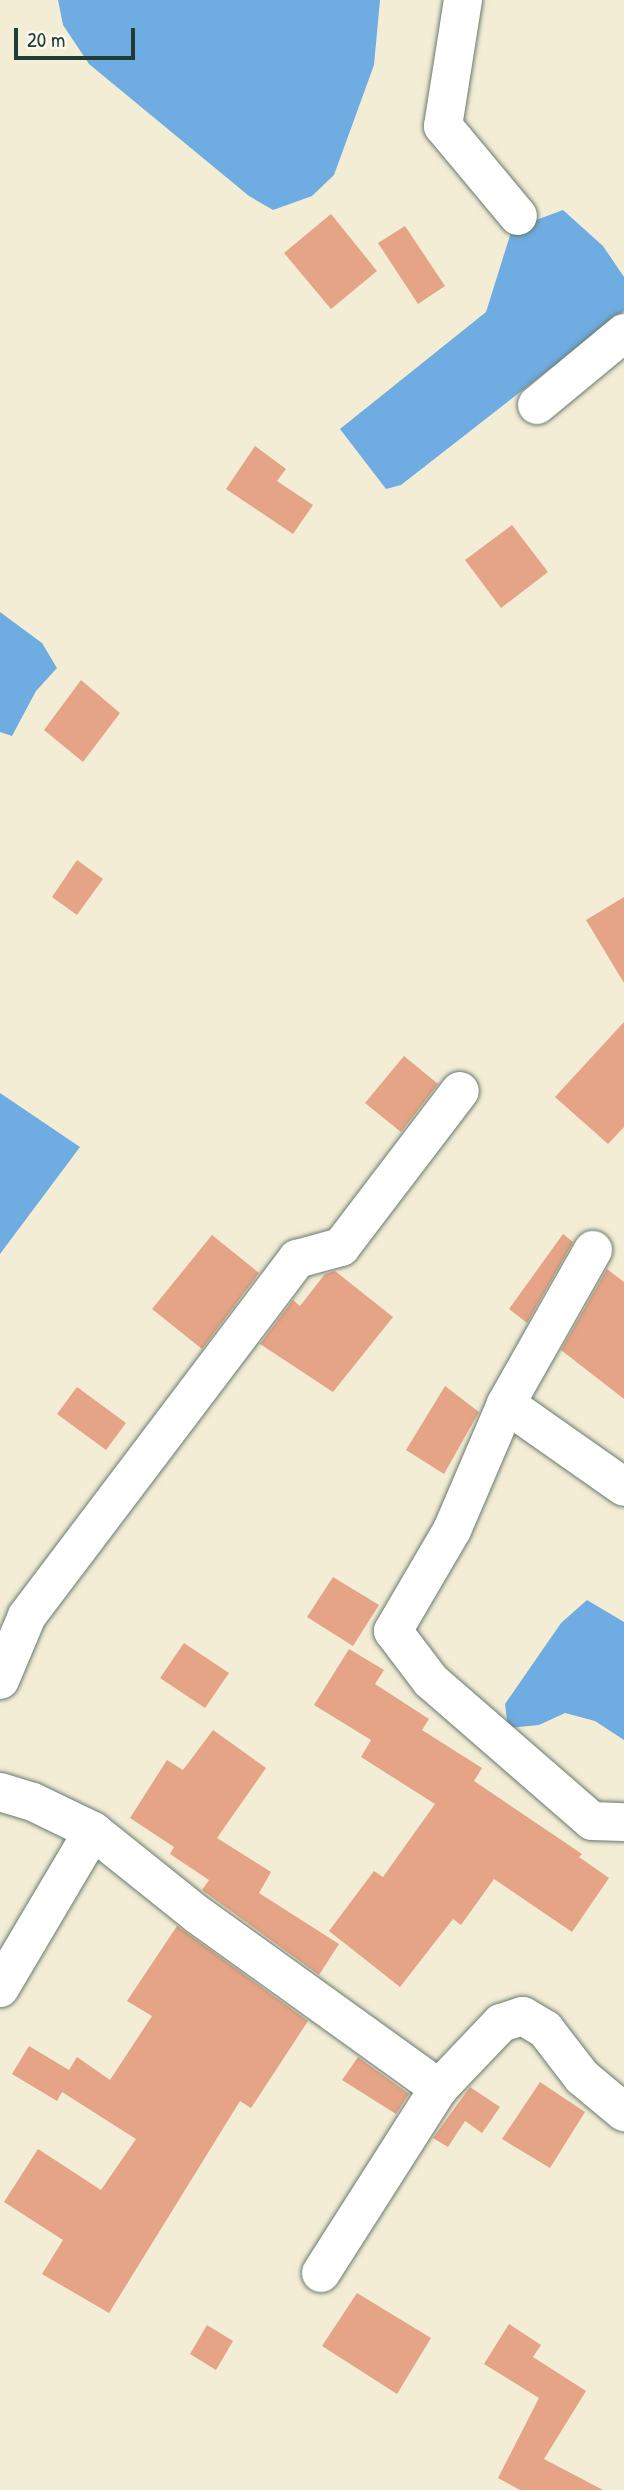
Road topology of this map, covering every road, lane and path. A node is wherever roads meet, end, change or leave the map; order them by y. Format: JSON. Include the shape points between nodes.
{"nodes":[{"id":1,"x":463,"y":0,"type":"edge"},
{"id":2,"x":518,"y":216,"type":"dead end"},
{"id":3,"x":624,"y":333,"type":"edge"},
{"id":4,"x":537,"y":405,"type":"dead end"},
{"id":5,"x":460,"y":1091,"type":"dead end"},
{"id":6,"x":593,"y":1250,"type":"dead end"},
{"id":7,"x":506,"y":1404,"type":"junction"},
{"id":8,"x":624,"y":1487,"type":"edge"},
{"id":9,"x":0,"y":1680,"type":"edge"},
{"id":10,"x":0,"y":1793,"type":"edge"},
{"id":11,"x":624,"y":1822,"type":"edge"},
{"id":12,"x":93,"y":1831,"type":"junction"},
{"id":13,"x":0,"y":1988,"type":"edge"},
{"id":14,"x":439,"y":2088,"type":"junction"},
{"id":15,"x":624,"y":2112,"type":"edge"},
{"id":16,"x":321,"y":2273,"type":"dead end"}],
"edges":[{"from":1,"to":2,"type":"street","via":[[443,126]]},
{"from":3,"to":4,"type":"street"},
{"from":5,"to":9,"type":"street","via":[[341,1247],[297,1259],[27,1616]]},
{"from":6,"to":7,"type":"street"},
{"from":7,"to":8,"type":"street"},
{"from":7,"to":11,"type":"street","via":[[452,1530],[393,1631],[431,1681],[592,1821]]},
{"from":10,"to":12,"type":"street","via":[[33,1802]]},
{"from":12,"to":13,"type":"street"},
{"from":12,"to":14,"type":"street","via":[[198,1915]]},
{"from":14,"to":15,"type":"street","via":[[501,2023],[523,2016],[545,2029],[582,2077]]},
{"from":14,"to":16,"type":"street"}]}
